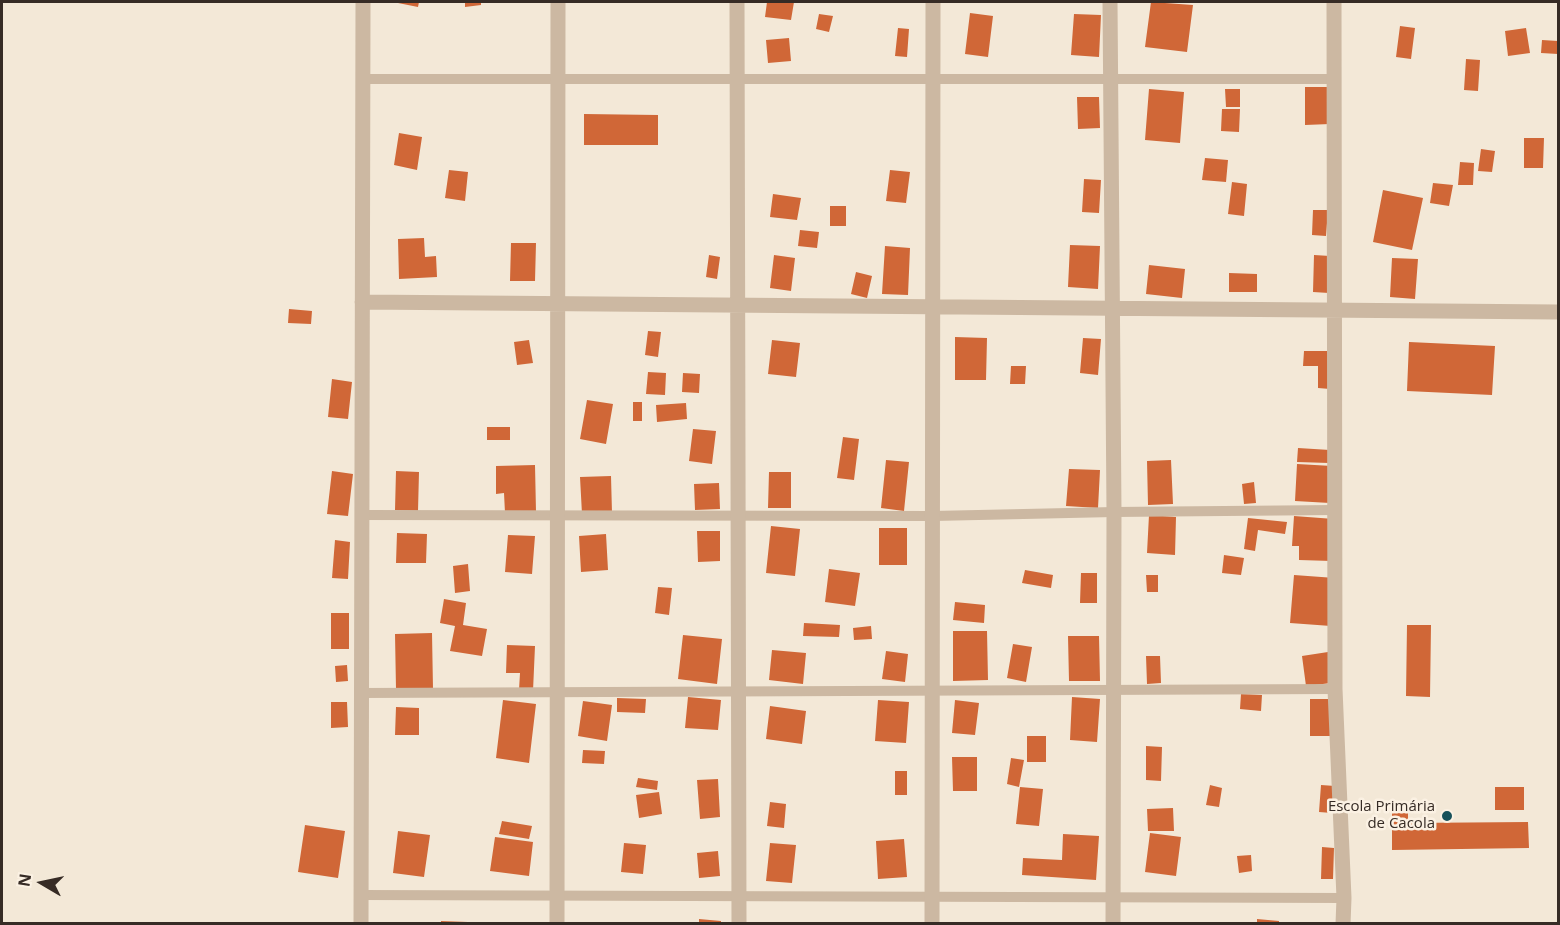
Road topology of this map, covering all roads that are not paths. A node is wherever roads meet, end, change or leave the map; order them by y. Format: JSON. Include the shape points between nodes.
{"nodes":[{"id":1,"x":363,"y":2,"type":"edge"},
{"id":2,"x":558,"y":2,"type":"edge"},
{"id":3,"x":737,"y":2,"type":"edge"},
{"id":4,"x":933,"y":2,"type":"edge"},
{"id":5,"x":1110,"y":2,"type":"edge"},
{"id":6,"x":1334,"y":2,"type":"edge"},
{"id":7,"x":363,"y":79,"type":"junction"},
{"id":8,"x":558,"y":79,"type":"junction"},
{"id":9,"x":737,"y":79,"type":"junction"},
{"id":10,"x":933,"y":79,"type":"junction"},
{"id":11,"x":1110,"y":79,"type":"junction"},
{"id":12,"x":1334,"y":79,"type":"junction"},
{"id":13,"x":362,"y":303,"type":"junction"},
{"id":14,"x":558,"y":304,"type":"junction"},
{"id":15,"x":738,"y":305,"type":"junction"},
{"id":16,"x":933,"y":307,"type":"junction"},
{"id":17,"x":1111,"y":308,"type":"junction"},
{"id":18,"x":1335,"y":310,"type":"junction"},
{"id":19,"x":1558,"y":312,"type":"edge"},
{"id":20,"x":1335,"y":510,"type":"junction"},
{"id":21,"x":1114,"y":512,"type":"junction"},
{"id":22,"x":363,"y":515,"type":"junction"},
{"id":23,"x":558,"y":516,"type":"junction"},
{"id":24,"x":738,"y":516,"type":"junction"},
{"id":25,"x":933,"y":516,"type":"junction"},
{"id":26,"x":1335,"y":689,"type":"junction"},
{"id":27,"x":1112,"y":690,"type":"junction"},
{"id":28,"x":932,"y":691,"type":"junction"},
{"id":29,"x":557,"y":692,"type":"junction"},
{"id":30,"x":738,"y":692,"type":"junction"},
{"id":31,"x":361,"y":693,"type":"junction"},
{"id":32,"x":361,"y":895,"type":"junction"},
{"id":33,"x":557,"y":895,"type":"junction"},
{"id":34,"x":739,"y":896,"type":"junction"},
{"id":35,"x":932,"y":896,"type":"junction"},
{"id":36,"x":1113,"y":897,"type":"junction"},
{"id":37,"x":1344,"y":898,"type":"junction"},
{"id":38,"x":361,"y":924,"type":"edge"},
{"id":39,"x":557,"y":924,"type":"edge"},
{"id":40,"x":739,"y":924,"type":"edge"},
{"id":41,"x":932,"y":924,"type":"edge"},
{"id":42,"x":1113,"y":924,"type":"edge"},
{"id":43,"x":1343,"y":924,"type":"edge"}],
"edges":[{"from":1,"to":7,"type":"street"},
{"from":2,"to":8,"type":"street"},
{"from":3,"to":9,"type":"street"},
{"from":4,"to":10,"type":"street"},
{"from":5,"to":11,"type":"street"},
{"from":6,"to":12,"type":"street"},
{"from":7,"to":8,"type":"lane"},
{"from":7,"to":13,"type":"street"},
{"from":8,"to":9,"type":"lane"},
{"from":8,"to":14,"type":"street"},
{"from":9,"to":10,"type":"lane"},
{"from":9,"to":15,"type":"street"},
{"from":10,"to":11,"type":"lane"},
{"from":10,"to":16,"type":"street"},
{"from":11,"to":12,"type":"lane"},
{"from":11,"to":17,"type":"street"},
{"from":12,"to":18,"type":"street"},
{"from":13,"to":14,"type":"street"},
{"from":13,"to":22,"type":"street"},
{"from":14,"to":15,"type":"street"},
{"from":14,"to":23,"type":"street"},
{"from":15,"to":16,"type":"street"},
{"from":15,"to":24,"type":"street"},
{"from":16,"to":17,"type":"street"},
{"from":16,"to":25,"type":"street"},
{"from":17,"to":18,"type":"street"},
{"from":17,"to":21,"type":"street"},
{"from":18,"to":19,"type":"street"},
{"from":18,"to":20,"type":"street"},
{"from":20,"to":21,"type":"lane"},
{"from":20,"to":26,"type":"street"},
{"from":21,"to":25,"type":"lane"},
{"from":21,"to":27,"type":"street"},
{"from":22,"to":23,"type":"lane"},
{"from":22,"to":31,"type":"street"},
{"from":23,"to":24,"type":"lane"},
{"from":23,"to":29,"type":"street"},
{"from":24,"to":25,"type":"lane"},
{"from":24,"to":30,"type":"street"},
{"from":25,"to":28,"type":"street"},
{"from":26,"to":27,"type":"lane"},
{"from":26,"to":37,"type":"street"},
{"from":27,"to":28,"type":"lane"},
{"from":27,"to":36,"type":"street"},
{"from":28,"to":30,"type":"lane"},
{"from":28,"to":35,"type":"street"},
{"from":29,"to":30,"type":"lane"},
{"from":29,"to":31,"type":"lane"},
{"from":29,"to":33,"type":"street"},
{"from":30,"to":34,"type":"street"},
{"from":31,"to":32,"type":"street"},
{"from":32,"to":33,"type":"lane"},
{"from":32,"to":38,"type":"street"},
{"from":33,"to":34,"type":"lane"},
{"from":33,"to":39,"type":"street"},
{"from":34,"to":35,"type":"lane"},
{"from":34,"to":40,"type":"street"},
{"from":35,"to":36,"type":"lane"},
{"from":35,"to":41,"type":"street"},
{"from":36,"to":37,"type":"lane"},
{"from":36,"to":42,"type":"street"},
{"from":37,"to":43,"type":"street"}]}
